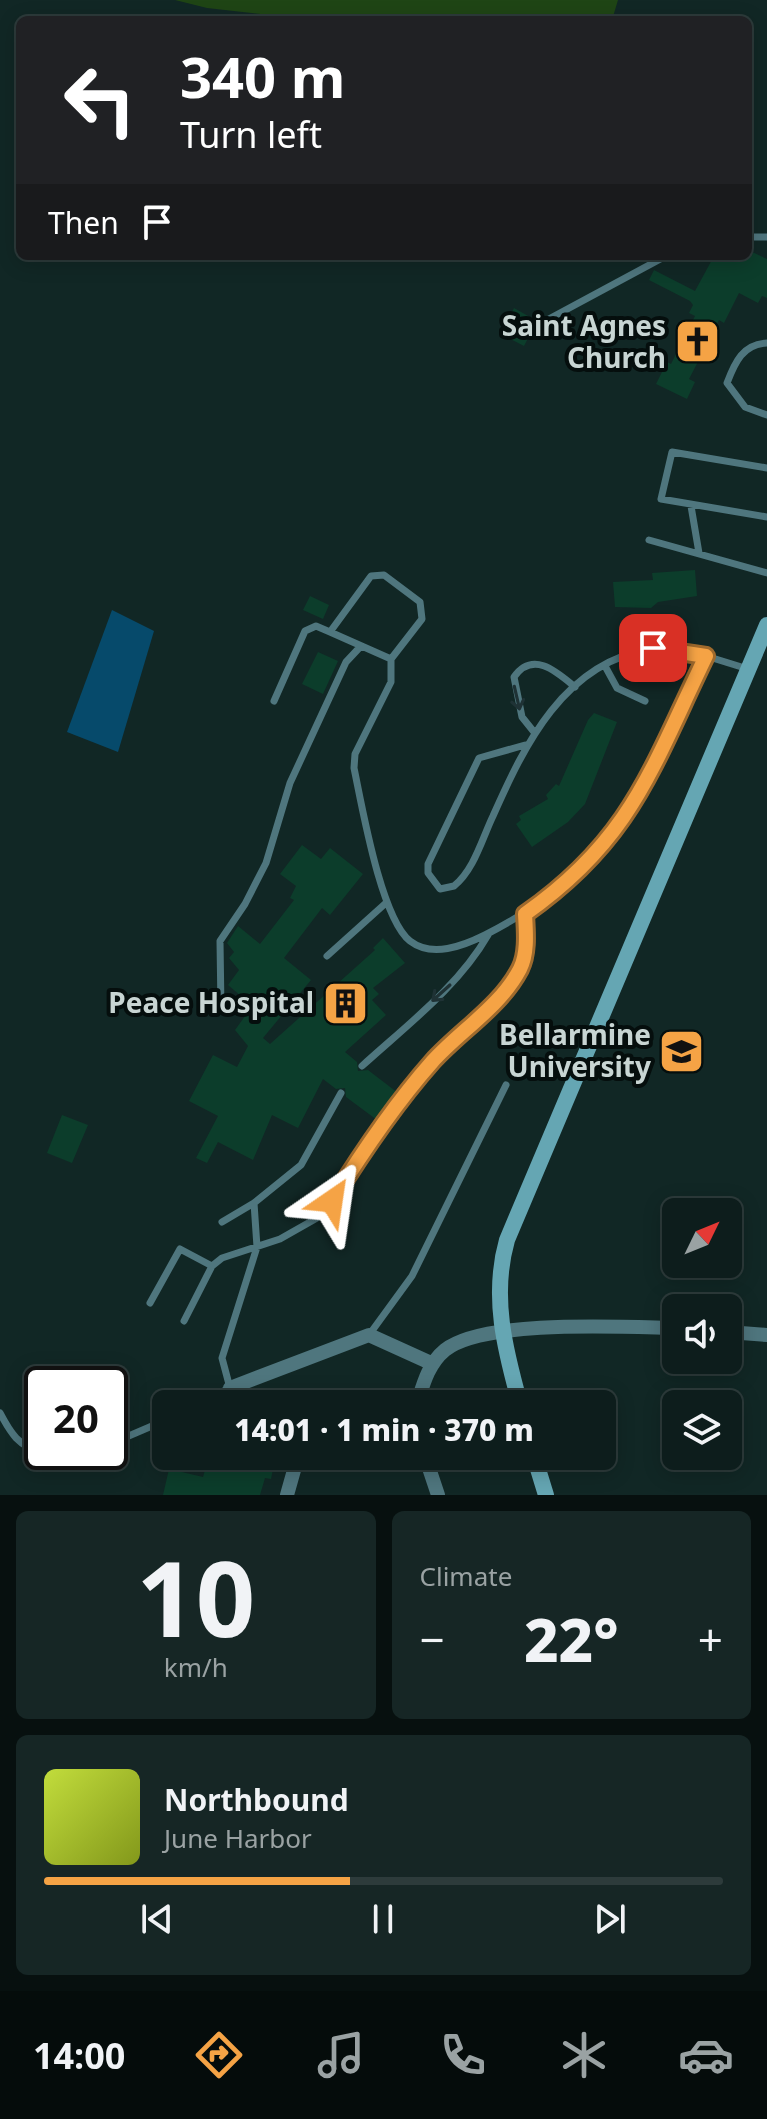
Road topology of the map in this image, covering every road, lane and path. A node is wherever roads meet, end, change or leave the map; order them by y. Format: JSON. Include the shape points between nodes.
{"nodes":[{"id":1,"x":659,"y":260,"type":"edge"},
{"id":2,"x":547,"y":320,"type":"dead end"},
{"id":3,"x":767,"y":343,"type":"edge"},
{"id":4,"x":767,"y":415,"type":"edge"},
{"id":5,"x":767,"y":468,"type":"edge"},
{"id":6,"x":691,"y":506,"type":"junction"},
{"id":7,"x":767,"y":517,"type":"edge"},
{"id":8,"x":649,"y":540,"type":"dead end"},
{"id":9,"x":699,"y":553,"type":"junction"},
{"id":10,"x":767,"y":573,"type":"edge"},
{"id":11,"x":767,"y":625,"type":"edge"},
{"id":12,"x":330,"y":632,"type":"junction"},
{"id":13,"x":361,"y":646,"type":"junction"},
{"id":14,"x":706,"y":656,"type":"junction"},
{"id":15,"x":391,"y":659,"type":"junction"},
{"id":16,"x":605,"y":666,"type":"junction"},
{"id":17,"x":748,"y":669,"type":"junction"},
{"id":18,"x":575,"y":687,"type":"junction"},
{"id":19,"x":274,"y":701,"type":"dead end"},
{"id":20,"x":645,"y":701,"type":"dead end"},
{"id":21,"x":534,"y":732,"type":"junction"},
{"id":22,"x":525,"y":745,"type":"junction"},
{"id":23,"x":387,"y":902,"type":"junction"},
{"id":24,"x":525,"y":914,"type":"junction"},
{"id":25,"x":490,"y":933,"type":"junction"},
{"id":26,"x":327,"y":956,"type":"dead end"},
{"id":27,"x":221,"y":1009,"type":"dead end"},
{"id":28,"x":362,"y":1066,"type":"dead end"},
{"id":29,"x":506,"y":1085,"type":"dead end"},
{"id":30,"x":341,"y":1093,"type":"dead end"},
{"id":31,"x":254,"y":1203,"type":"junction"},
{"id":32,"x":222,"y":1222,"type":"dead end"},
{"id":33,"x":257,"y":1247,"type":"junction"},
{"id":34,"x":212,"y":1266,"type":"junction"},
{"id":35,"x":150,"y":1303,"type":"dead end"},
{"id":36,"x":184,"y":1321,"type":"dead end"},
{"id":37,"x":662,"y":1328,"type":"edge"},
{"id":38,"x":742,"y":1333,"type":"edge"},
{"id":39,"x":502,"y":1334,"type":"junction"},
{"id":40,"x":369,"y":1335,"type":"junction"},
{"id":41,"x":767,"y":1335,"type":"edge"},
{"id":42,"x":433,"y":1364,"type":"junction"},
{"id":43,"x":230,"y":1388,"type":"junction"},
{"id":44,"x":226,"y":1390,"type":"edge"},
{"id":45,"x":423,"y":1390,"type":"edge"},
{"id":46,"x":516,"y":1390,"type":"edge"},
{"id":47,"x":0,"y":1413,"type":"edge"},
{"id":48,"x":152,"y":1426,"type":"edge"},
{"id":49,"x":128,"y":1436,"type":"edge"},
{"id":50,"x":24,"y":1445,"type":"edge"},
{"id":51,"x":294,"y":1470,"type":"edge"},
{"id":52,"x":430,"y":1470,"type":"edge"},
{"id":53,"x":538,"y":1470,"type":"edge"},
{"id":54,"x":287,"y":1495,"type":"edge"},
{"id":55,"x":438,"y":1495,"type":"edge"},
{"id":56,"x":546,"y":1495,"type":"edge"}],
"edges":[{"from":1,"to":2,"type":"lane"},
{"from":3,"to":4,"type":"lane","via":[[750,346],[736,360],[727,383],[745,407]]},
{"from":5,"to":6,"type":"lane","via":[[672,452],[661,499]]},
{"from":6,"to":7,"type":"lane"},
{"from":6,"to":9,"type":"lane"},
{"from":8,"to":9,"type":"lane"},
{"from":9,"to":10,"type":"lane"},
{"from":11,"to":17,"type":"main road"},
{"from":12,"to":13,"type":"lane"},
{"from":12,"to":15,"type":"lane","via":[[371,576],[384,575],[420,602],[424,611]]},
{"from":12,"to":19,"type":"lane","via":[[316,626],[305,631]]},
{"from":13,"to":15,"type":"lane"},
{"from":13,"to":27,"type":"lane","via":[[346,662],[290,783],[266,863],[220,941]]},
{"from":14,"to":16,"type":"lane","via":[[653,648]]},
{"from":14,"to":17,"type":"lane"},
{"from":14,"to":24,"type":"lane","via":[[634,805],[591,860]]},
{"from":15,"to":23,"type":"lane","via":[[391,682],[355,754],[354,768]]},
{"from":16,"to":18,"type":"lane"},
{"from":16,"to":20,"type":"lane","via":[[617,688]]},
{"from":17,"to":39,"type":"main road","via":[[507,1240],[499,1289]]},
{"from":18,"to":21,"type":"lane"},
{"from":18,"to":21,"type":"lane","one_way":true,"via":[[544,664],[518,670],[518,704]]},
{"from":21,"to":22,"type":"lane"},
{"from":22,"to":22,"type":"lane","via":[[479,758],[428,864],[440,889],[454,886],[470,867]]},
{"from":23,"to":25,"type":"lane","via":[[397,926],[423,947],[439,950]]},
{"from":23,"to":26,"type":"lane"},
{"from":24,"to":25,"type":"lane"},
{"from":24,"to":33,"type":"lane","via":[[522,964],[508,989],[404,1095],[317,1218]]},
{"from":25,"to":28,"type":"lane","one_way":true,"via":[[453,983]]},
{"from":29,"to":40,"type":"lane","via":[[412,1276]]},
{"from":30,"to":31,"type":"lane","via":[[301,1165]]},
{"from":31,"to":32,"type":"lane"},
{"from":31,"to":33,"type":"lane"},
{"from":33,"to":34,"type":"lane"},
{"from":33,"to":43,"type":"lane","via":[[222,1358]]},
{"from":34,"to":35,"type":"lane","via":[[180,1249]]},
{"from":34,"to":36,"type":"lane"},
{"from":37,"to":39,"type":"street"},
{"from":38,"to":41,"type":"street"},
{"from":39,"to":42,"type":"street","via":[[465,1339]]},
{"from":39,"to":46,"type":"main road"},
{"from":40,"to":42,"type":"street"},
{"from":40,"to":43,"type":"street"},
{"from":42,"to":45,"type":"street"},
{"from":43,"to":44,"type":"lane"},
{"from":47,"to":50,"type":"lane","via":[[12,1437]]},
{"from":48,"to":49,"type":"lane"},
{"from":51,"to":54,"type":"street"},
{"from":52,"to":55,"type":"street"},
{"from":53,"to":56,"type":"main road"}]}
